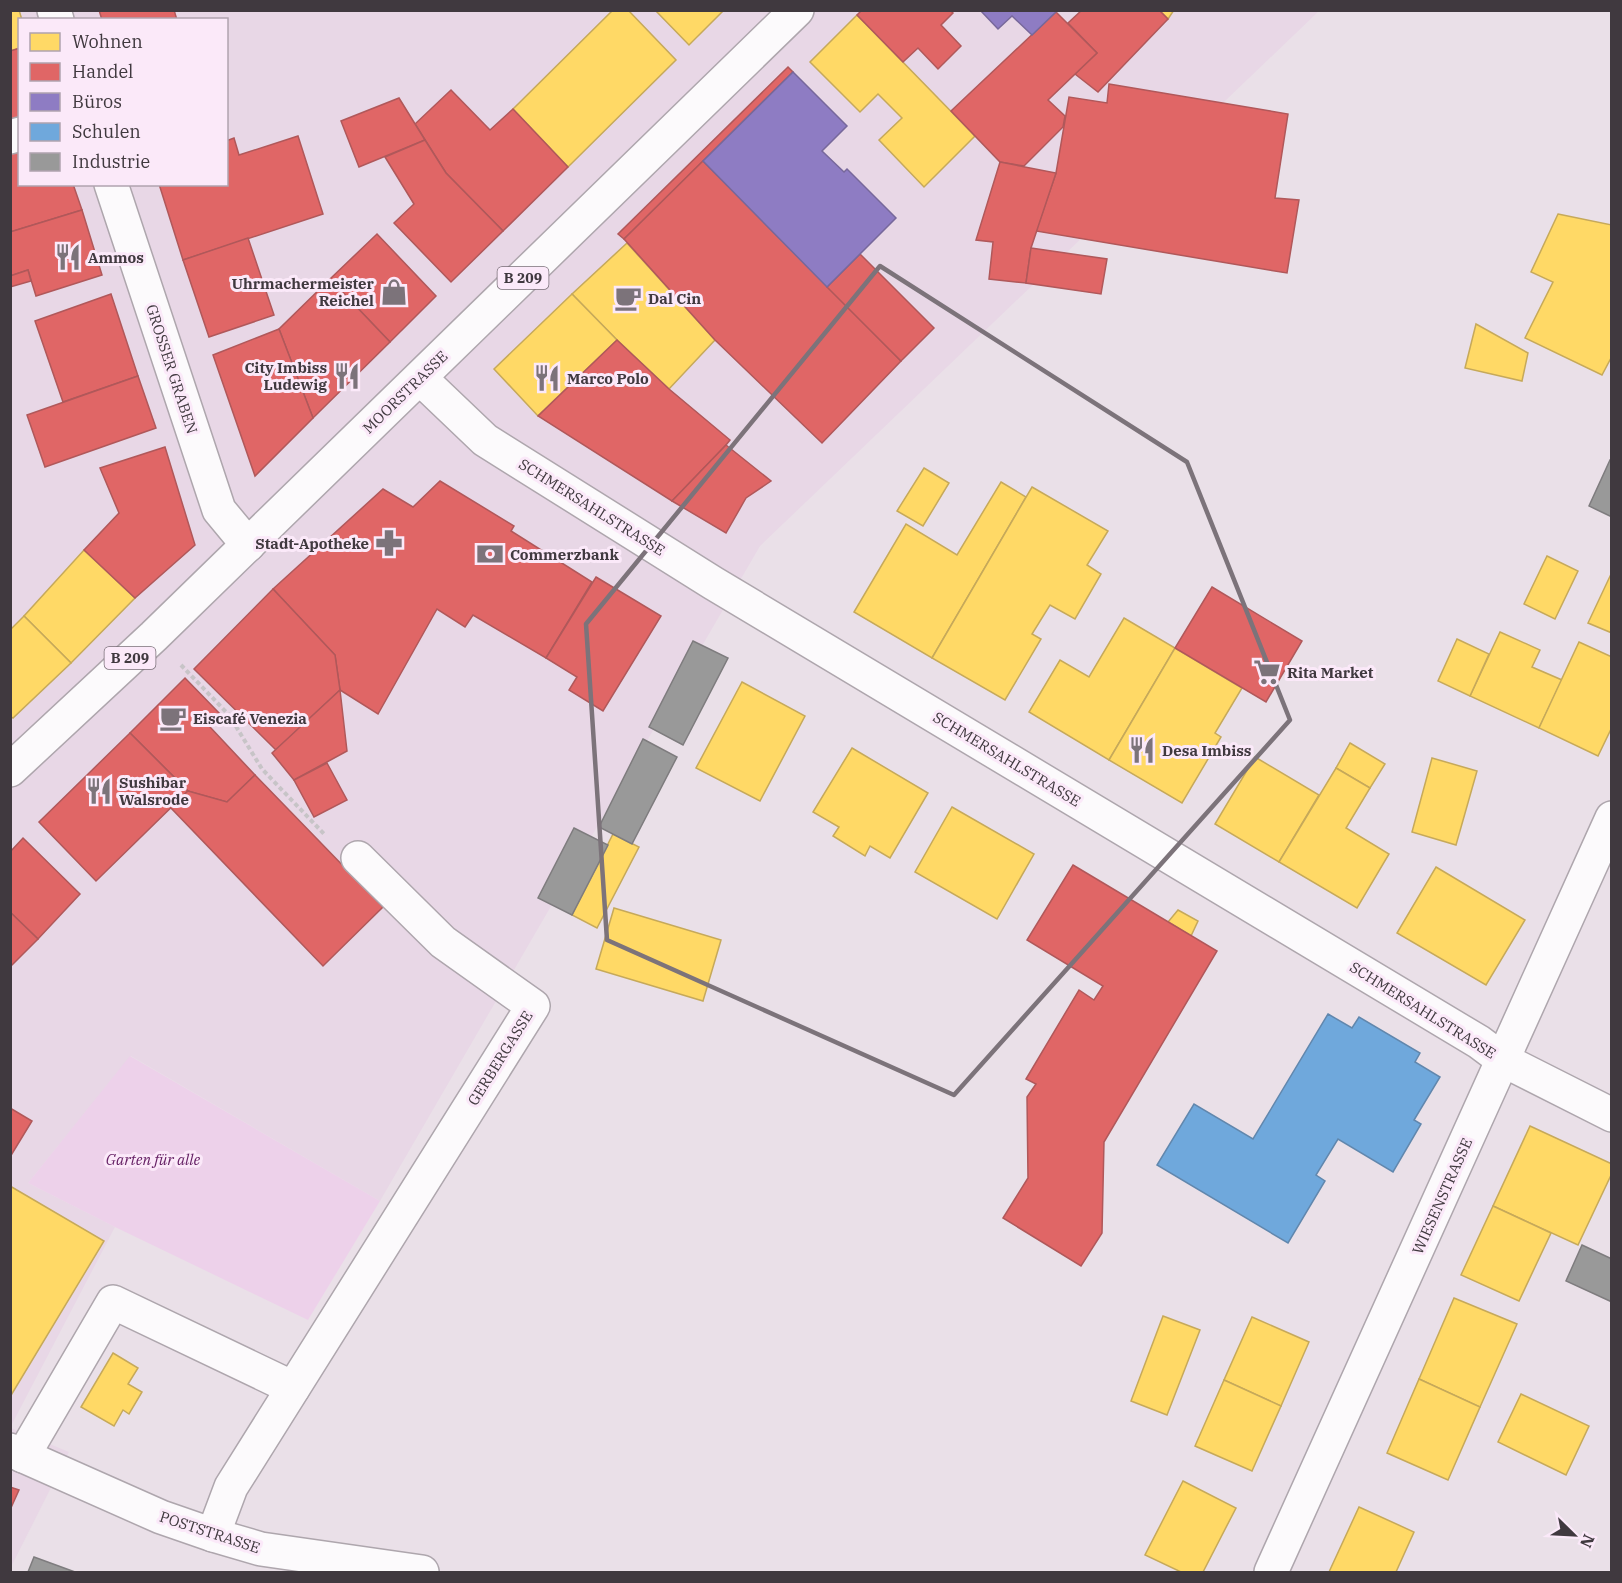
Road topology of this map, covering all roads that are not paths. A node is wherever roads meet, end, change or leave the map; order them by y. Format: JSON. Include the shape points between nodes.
{"nodes":[{"id":1,"x":797,"y":10,"type":"edge"},
{"id":2,"x":112,"y":186,"type":"edge"},
{"id":3,"x":420,"y":378,"type":"junction"},
{"id":4,"x":248,"y":545,"type":"junction"},
{"id":5,"x":10,"y":770,"type":"edge"},
{"id":6,"x":1611,"y":818,"type":"edge"},
{"id":7,"x":358,"y":858,"type":"road end"},
{"id":8,"x":1503,"y":1060,"type":"junction"},
{"id":9,"x":1611,"y":1115,"type":"edge"},
{"id":10,"x":292,"y":1388,"type":"junction"},
{"id":11,"x":17,"y":1453,"type":"edge"},
{"id":12,"x":213,"y":1535,"type":"junction"},
{"id":13,"x":258,"y":1561,"type":"edge"},
{"id":14,"x":384,"y":1570,"type":"edge"},
{"id":15,"x":422,"y":1572,"type":"edge"},
{"id":16,"x":1271,"y":1572,"type":"edge"}],
"edges":[{"from":1,"to":3,"type":"street","name":"MOORSTRASSE","number":"B 209"},
{"from":2,"to":4,"type":"street","name":"GROSSER GRABEN","via":[[219,510]]},
{"from":3,"to":4,"type":"street","name":"MOORSTRASSE","number":"B 209"},
{"from":3,"to":8,"type":"street","name":"SCHMERSAHLSTRASSE","via":[[485,440],[713,583],[1479,1042]]},
{"from":4,"to":5,"type":"street","name":"MOORSTRASSE","number":"B 209"},
{"from":6,"to":8,"type":"street","name":"WIESENSTRASSE"},
{"from":7,"to":10,"type":"street","name":"GERBERGASSE","via":[[443,942],[533,1006]]},
{"from":8,"to":9,"type":"street","name":"SCHMERSAHLSTRASSE"},
{"from":8,"to":16,"type":"street","name":"WIESENSTRASSE"},
{"from":10,"to":11,"type":"street","via":[[113,1302]]},
{"from":10,"to":12,"type":"street","name":"GERBERGASSE","via":[[231,1487]]},
{"from":11,"to":12,"type":"street","name":"POSTSTRASSE","via":[[161,1517]]},
{"from":12,"to":13,"type":"street","name":"POSTSTRASSE"},
{"from":13,"to":14,"type":"street","name":"POSTSTRASSE"},
{"from":14,"to":15,"type":"street","name":"POSTSTRASSE"}]}
